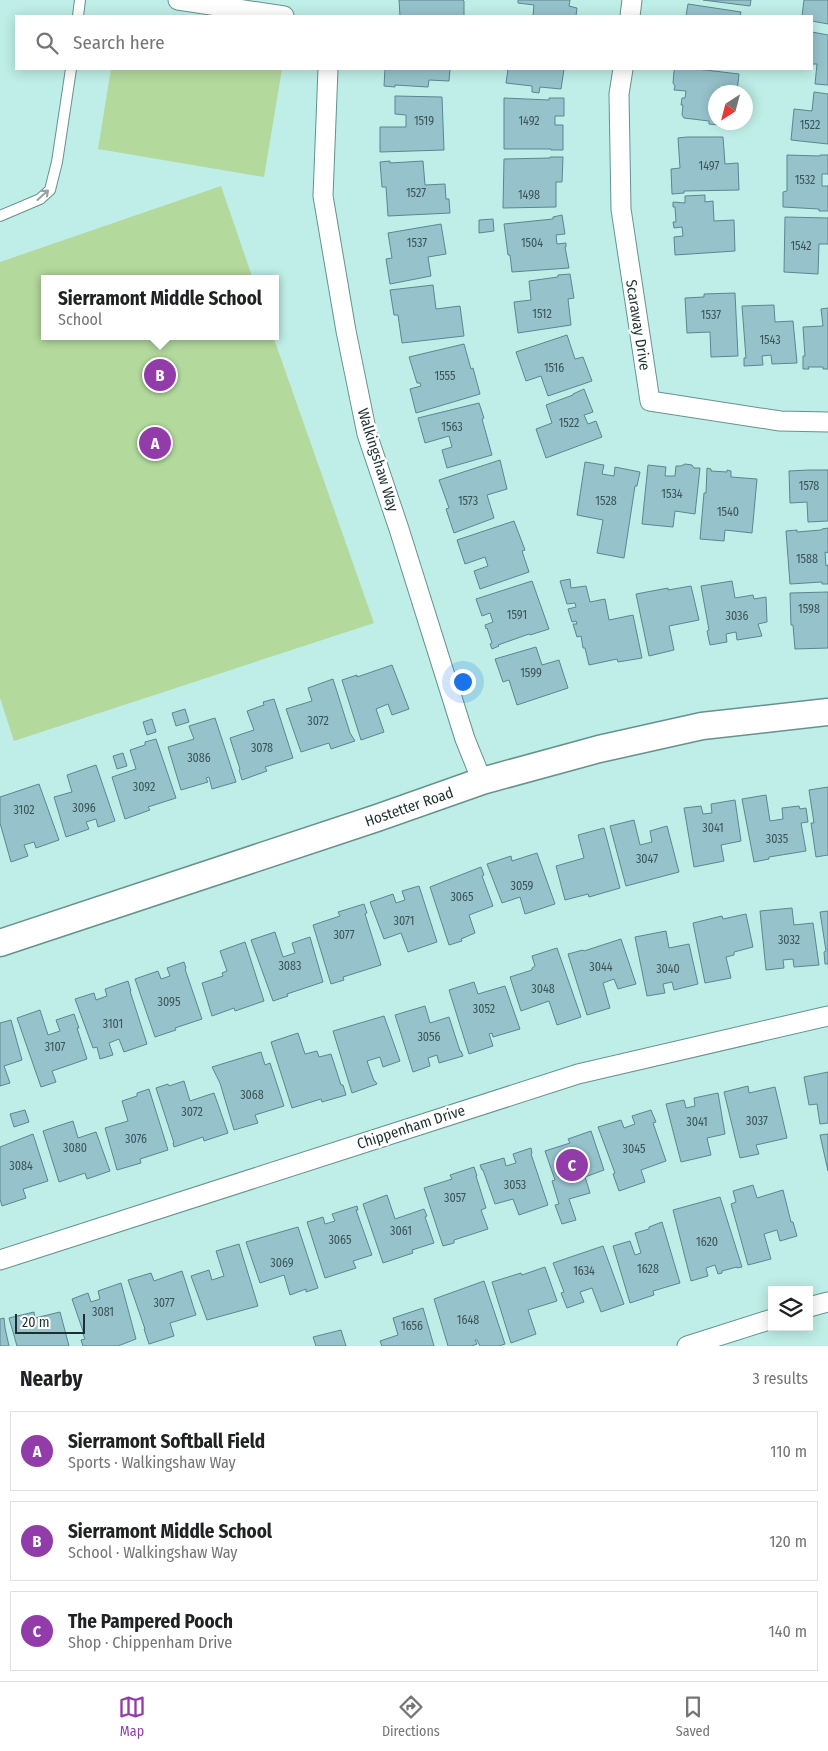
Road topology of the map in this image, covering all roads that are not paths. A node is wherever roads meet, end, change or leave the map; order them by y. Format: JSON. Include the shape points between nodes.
{"nodes":[{"id":1,"x":80,"y":0,"type":"edge"},
{"id":2,"x":178,"y":0,"type":"edge"},
{"id":3,"x":632,"y":0,"type":"edge"},
{"id":4,"x":78,"y":15,"type":"edge"},
{"id":5,"x":277,"y":15,"type":"edge"},
{"id":6,"x":630,"y":15,"type":"edge"},
{"id":7,"x":71,"y":70,"type":"edge"},
{"id":8,"x":328,"y":70,"type":"edge"},
{"id":9,"x":623,"y":70,"type":"edge"},
{"id":10,"x":0,"y":216,"type":"edge"},
{"id":11,"x":828,"y":422,"type":"edge"},
{"id":12,"x":828,"y":712,"type":"edge"},
{"id":13,"x":482,"y":781,"type":"junction"},
{"id":14,"x":0,"y":943,"type":"edge"},
{"id":15,"x":828,"y":1016,"type":"edge"},
{"id":16,"x":0,"y":1260,"type":"edge"},
{"id":17,"x":828,"y":1302,"type":"edge"},
{"id":18,"x":813,"y":1307,"type":"edge"},
{"id":19,"x":768,"y":1320,"type":"edge"},
{"id":20,"x":687,"y":1346,"type":"edge"}],
"edges":[{"from":1,"to":4,"type":"lane"},
{"from":2,"to":5,"type":"street"},
{"from":3,"to":6,"type":"street"},
{"from":10,"to":7,"type":"lane","one_way":true,"via":[[40,199],[50,190]]},
{"from":8,"to":13,"type":"street","name":"Walkingshaw Way","via":[[323,196],[366,434],[465,739]]},
{"from":9,"to":11,"type":"street","name":"Scaraway Drive","via":[[619,94],[620,209],[650,401],[780,421]]},
{"from":12,"to":13,"type":"main road","name":"Hostetter Road","via":[[702,726],[599,749]]},
{"from":13,"to":14,"type":"main road","name":"Hostetter Road"},
{"from":15,"to":16,"type":"street","name":"Chippenham Drive","via":[[578,1074]]},
{"from":17,"to":18,"type":"street"},
{"from":19,"to":20,"type":"street"}]}
